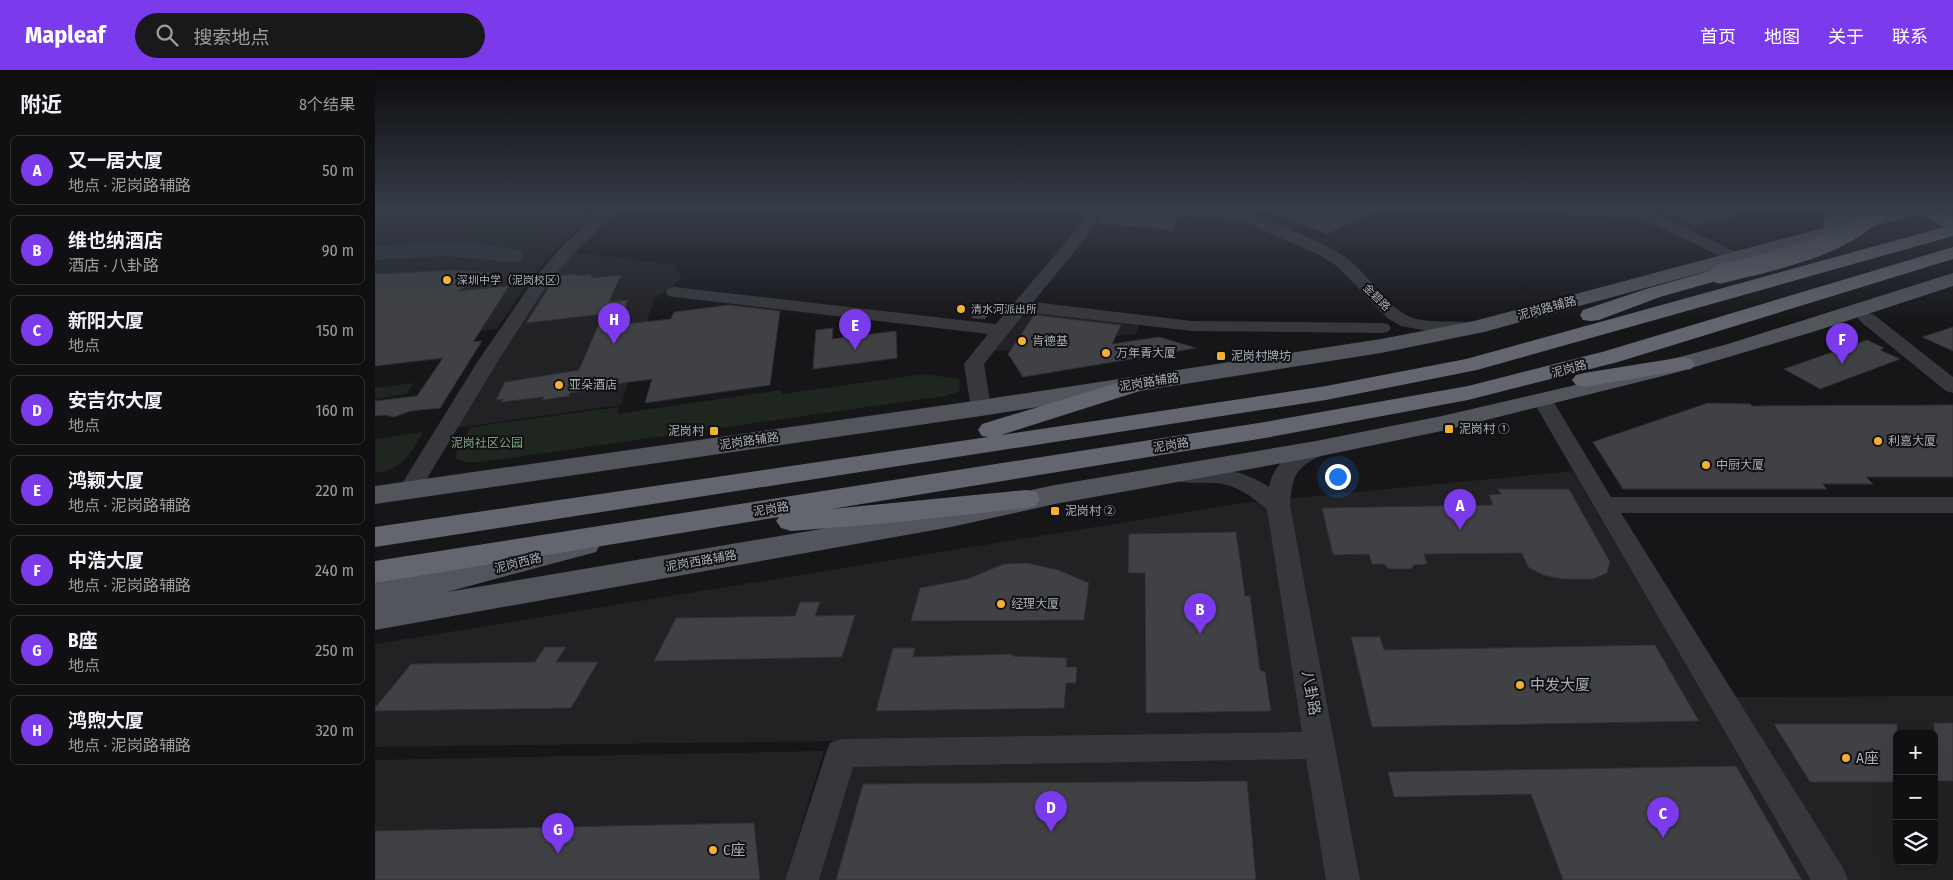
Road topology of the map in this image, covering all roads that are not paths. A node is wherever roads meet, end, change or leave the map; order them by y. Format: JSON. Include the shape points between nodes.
{"nodes":[{"id":1,"x":570,"y":248,"type":"edge"},
{"id":2,"x":1070,"y":248,"type":"edge"},
{"id":3,"x":1308,"y":248,"type":"edge"},
{"id":4,"x":1316,"y":248,"type":"edge"},
{"id":5,"x":1707,"y":248,"type":"edge"},
{"id":6,"x":1758,"y":248,"type":"edge"},
{"id":7,"x":1783,"y":248,"type":"edge"},
{"id":8,"x":1810,"y":248,"type":"edge"},
{"id":9,"x":1889,"y":248,"type":"edge"},
{"id":10,"x":1953,"y":253,"type":"edge"},
{"id":11,"x":1734,"y":262,"type":"junction"},
{"id":12,"x":1953,"y":280,"type":"edge"},
{"id":13,"x":674,"y":292,"type":"dead end"},
{"id":14,"x":1953,"y":292,"type":"edge"},
{"id":15,"x":1021,"y":306,"type":"junction"},
{"id":16,"x":1867,"y":318,"type":"junction"},
{"id":17,"x":1476,"y":327,"type":"junction"},
{"id":18,"x":1001,"y":330,"type":"junction"},
{"id":19,"x":1804,"y":330,"type":"junction"},
{"id":20,"x":1381,"y":337,"type":"junction"},
{"id":21,"x":1683,"y":364,"type":"junction"},
{"id":22,"x":1469,"y":365,"type":"junction"},
{"id":23,"x":1948,"y":379,"type":"edge"},
{"id":24,"x":1137,"y":384,"type":"junction"},
{"id":25,"x":1469,"y":393,"type":"junction"},
{"id":26,"x":1543,"y":401,"type":"junction"},
{"id":27,"x":981,"y":408,"type":"junction"},
{"id":28,"x":1321,"y":447,"type":"junction"},
{"id":29,"x":905,"y":457,"type":"junction"},
{"id":30,"x":1150,"y":477,"type":"junction"},
{"id":31,"x":409,"y":490,"type":"junction"},
{"id":32,"x":375,"y":495,"type":"edge"},
{"id":33,"x":1026,"y":499,"type":"junction"},
{"id":34,"x":1604,"y":505,"type":"junction"},
{"id":35,"x":1953,"y":505,"type":"edge"},
{"id":36,"x":1278,"y":506,"type":"junction"},
{"id":37,"x":660,"y":526,"type":"junction"},
{"id":38,"x":375,"y":537,"type":"edge"},
{"id":39,"x":375,"y":572,"type":"edge"},
{"id":40,"x":375,"y":595,"type":"edge"},
{"id":41,"x":375,"y":616,"type":"edge"},
{"id":42,"x":1320,"y":745,"type":"junction"},
{"id":43,"x":802,"y":880,"type":"edge"},
{"id":44,"x":1343,"y":880,"type":"edge"},
{"id":45,"x":1831,"y":880,"type":"edge"}],
"edges":[{"from":1,"to":31,"type":"street","via":[[544,277],[488,361]]},
{"from":2,"to":15,"type":"street"},
{"from":3,"to":20,"type":"street","name":"金碧路","via":[[1337,265],[1391,324],[1391,334]]},
{"from":4,"to":17,"type":"street","name":"金碧路","via":[[1344,264],[1393,314],[1407,322],[1439,328]]},
{"from":5,"to":11,"type":"street"},
{"from":6,"to":11,"type":"main road","bridge":true},
{"from":7,"to":11,"type":"main road","name":"泥岗路辅路"},
{"from":8,"to":11,"type":"highway","bridge":true},
{"from":9,"to":22,"type":"highway"},
{"from":10,"to":25,"type":"highway","name":"泥岗路","via":[[1610,357]]},
{"from":11,"to":17,"type":"main road","name":"泥岗路辅路"},
{"from":11,"to":22,"type":"highway","via":[[1559,326]]},
{"from":12,"to":19,"type":"main road"},
{"from":13,"to":18,"type":"street"},
{"from":14,"to":16,"type":"main road"},
{"from":15,"to":18,"type":"street"},
{"from":15,"to":20,"type":"street","via":[[1192,326]]},
{"from":16,"to":19,"type":"main road"},
{"from":16,"to":23,"type":"street"},
{"from":17,"to":20,"type":"main road","name":"泥岗路辅路"},
{"from":18,"to":27,"type":"street","via":[[974,364]]},
{"from":19,"to":21,"type":"main road"},
{"from":20,"to":24,"type":"main road","name":"泥岗路辅路"},
{"from":21,"to":25,"type":"highway"},
{"from":21,"to":26,"type":"main road"},
{"from":22,"to":29,"type":"highway","via":[[1326,393],[1137,424]]},
{"from":24,"to":27,"type":"main road","name":"泥岗路辅路"},
{"from":24,"to":29,"type":"highway"},
{"from":25,"to":37,"type":"highway","name":"泥岗路","via":[[1255,432]]},
{"from":26,"to":28,"type":"main road"},
{"from":26,"to":34,"type":"street"},
{"from":27,"to":31,"type":"main road","name":"泥岗路辅路"},
{"from":28,"to":30,"type":"main road"},
{"from":28,"to":36,"type":"street","name":"八卦路","via":[[1285,469]]},
{"from":29,"to":38,"type":"highway"},
{"from":30,"to":33,"type":"main road"},
{"from":30,"to":36,"type":"street","via":[[1231,477],[1250,484]]},
{"from":31,"to":32,"type":"main road","name":"泥岗路辅路"},
{"from":33,"to":37,"type":"highway","via":[[852,518]]},
{"from":33,"to":41,"type":"main road","name":"泥岗西路辅路","via":[[951,517]]},
{"from":34,"to":35,"type":"street"},
{"from":34,"to":45,"type":"street"},
{"from":36,"to":42,"type":"street","name":"八卦路"},
{"from":37,"to":39,"type":"highway","name":"泥岗路"},
{"from":37,"to":40,"type":"main road","name":"泥岗西路","via":[[442,582]]},
{"from":42,"to":43,"type":"street","via":[[841,753]]},
{"from":42,"to":44,"type":"street","name":"八卦路"}]}
